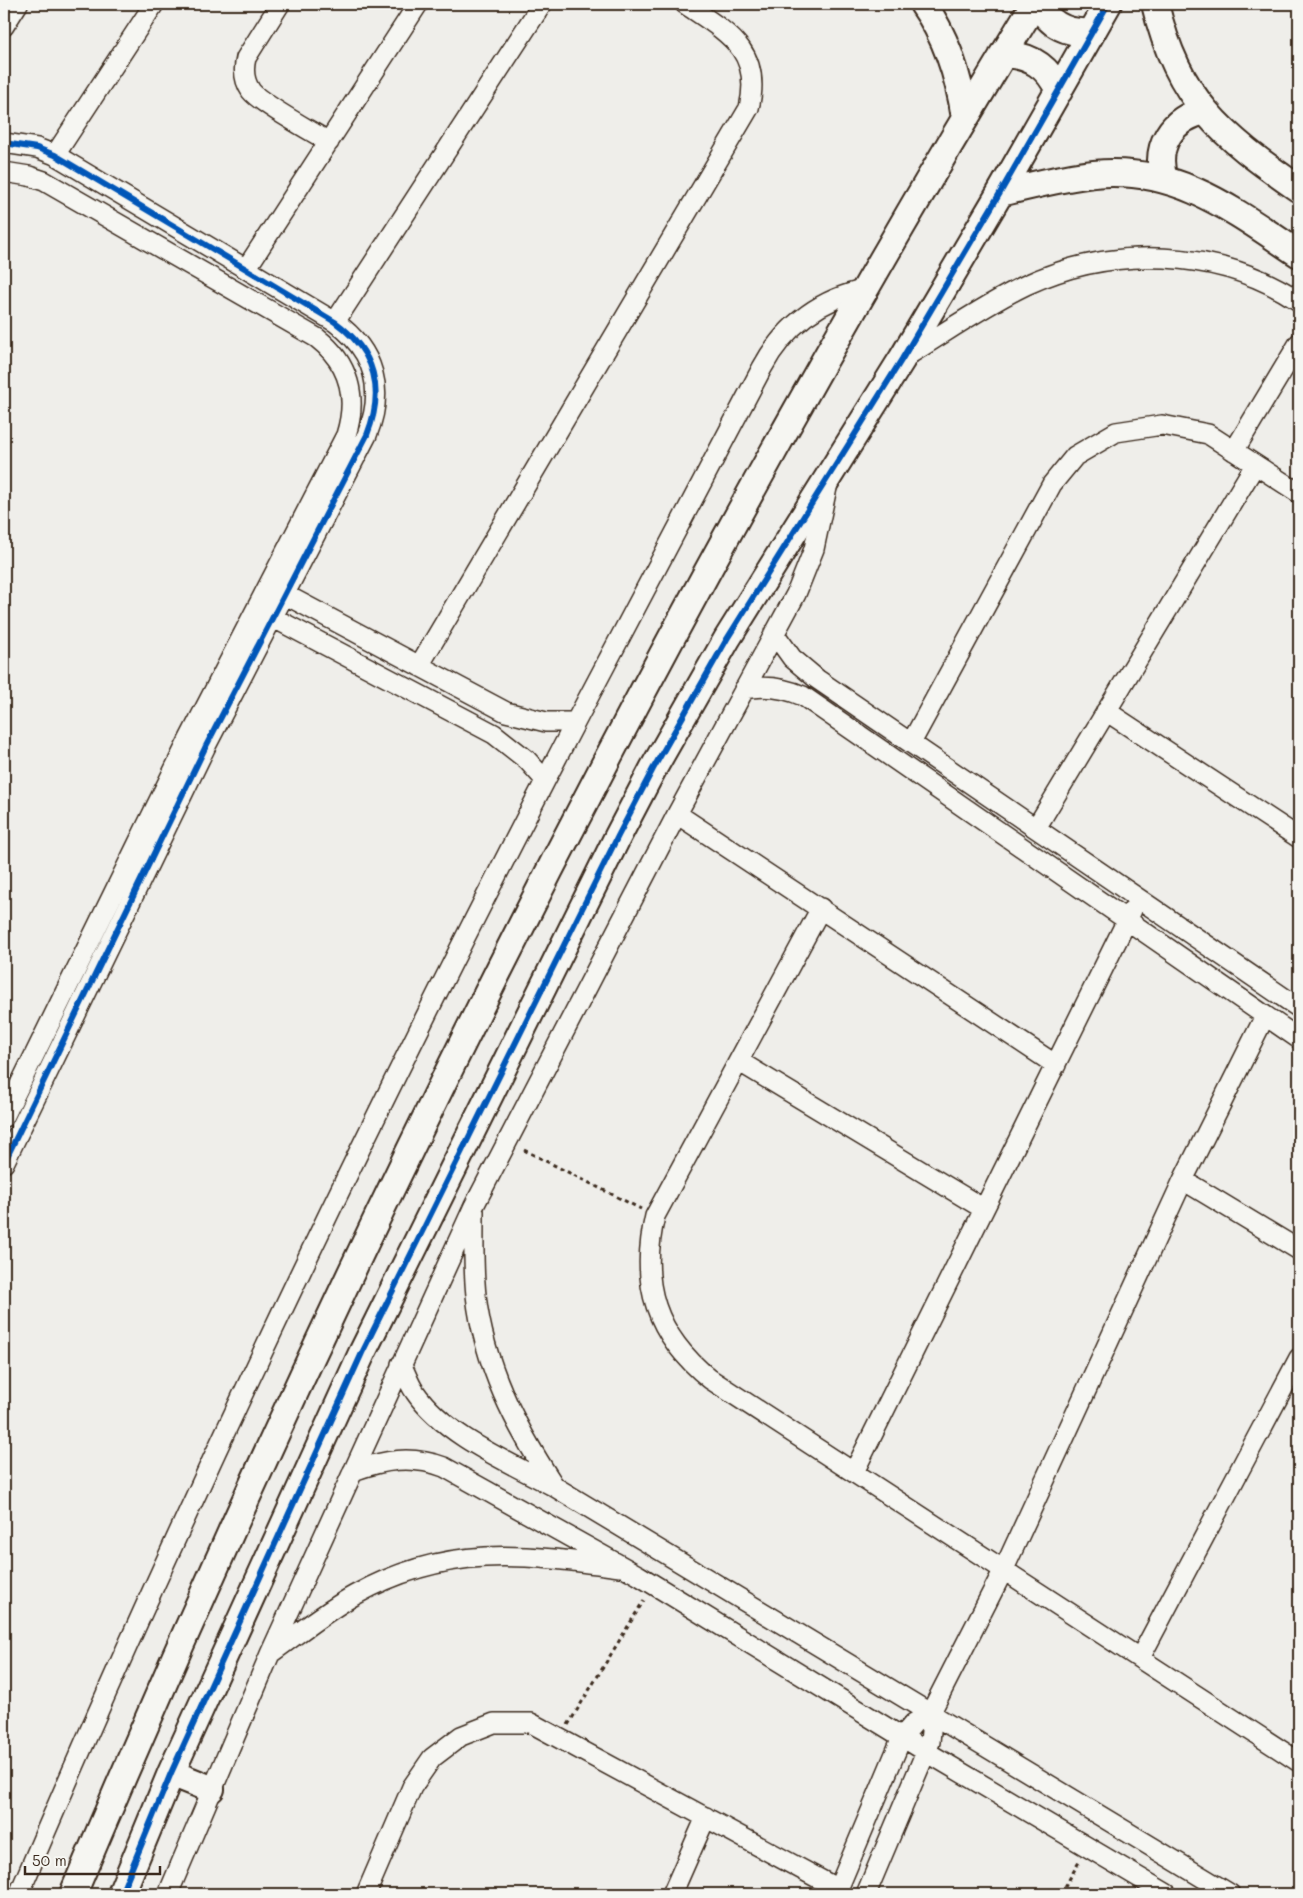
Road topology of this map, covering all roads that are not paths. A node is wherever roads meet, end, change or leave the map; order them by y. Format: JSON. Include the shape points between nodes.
{"nodes":[{"id":1,"x":18,"y":4,"type":"edge"},
{"id":2,"x":154,"y":4,"type":"edge"},
{"id":3,"x":280,"y":4,"type":"edge"},
{"id":4,"x":418,"y":4,"type":"edge"},
{"id":5,"x":542,"y":4,"type":"edge"},
{"id":6,"x":685,"y":4,"type":"edge"},
{"id":7,"x":923,"y":4,"type":"edge"},
{"id":8,"x":1034,"y":4,"type":"edge"},
{"id":9,"x":1038,"y":4,"type":"edge"},
{"id":10,"x":1108,"y":4,"type":"edge"},
{"id":11,"x":1155,"y":4,"type":"edge"},
{"id":12,"x":4,"y":26,"type":"edge"},
{"id":13,"x":1092,"y":32,"type":"junction"},
{"id":14,"x":1003,"y":54,"type":"junction"},
{"id":15,"x":1059,"y":91,"type":"junction"},
{"id":16,"x":1204,"y":111,"type":"junction"},
{"id":17,"x":965,"y":118,"type":"junction"},
{"id":18,"x":329,"y":142,"type":"junction"},
{"id":19,"x":4,"y":143,"type":"edge"},
{"id":20,"x":56,"y":155,"type":"junction"},
{"id":21,"x":4,"y":172,"type":"edge"},
{"id":22,"x":1164,"y":179,"type":"junction"},
{"id":23,"x":1299,"y":189,"type":"edge"},
{"id":24,"x":1000,"y":194,"type":"junction"},
{"id":25,"x":1299,"y":254,"type":"edge"},
{"id":26,"x":246,"y":269,"type":"junction"},
{"id":27,"x":867,"y":288,"type":"junction"},
{"id":28,"x":1299,"y":300,"type":"edge"},
{"id":29,"x":335,"y":322,"type":"junction"},
{"id":30,"x":1299,"y":343,"type":"edge"},
{"id":31,"x":902,"y":359,"type":"junction"},
{"id":32,"x":1234,"y":451,"type":"junction"},
{"id":33,"x":1255,"y":465,"type":"junction"},
{"id":34,"x":828,"y":478,"type":"junction"},
{"id":35,"x":1299,"y":494,"type":"edge"},
{"id":36,"x":281,"y":586,"type":"junction"},
{"id":37,"x":272,"y":617,"type":"junction"},
{"id":38,"x":774,"y":634,"type":"junction"},
{"id":39,"x":419,"y":666,"type":"junction"},
{"id":40,"x":455,"y":685,"type":"junction"},
{"id":41,"x":744,"y":689,"type":"junction"},
{"id":42,"x":444,"y":707,"type":"junction"},
{"id":43,"x":1106,"y":711,"type":"junction"},
{"id":44,"x":518,"y":716,"type":"junction"},
{"id":45,"x":575,"y":722,"type":"junction"},
{"id":46,"x":506,"y":742,"type":"junction"},
{"id":47,"x":911,"y":743,"type":"junction"},
{"id":48,"x":545,"y":780,"type":"junction"},
{"id":49,"x":677,"y":814,"type":"junction"},
{"id":50,"x":1036,"y":828,"type":"junction"},
{"id":51,"x":1299,"y":838,"type":"edge"},
{"id":52,"x":1138,"y":898,"type":"junction"},
{"id":53,"x":821,"y":908,"type":"junction"},
{"id":54,"x":1127,"y":920,"type":"junction"},
{"id":55,"x":1299,"y":1008,"type":"edge"},
{"id":56,"x":1265,"y":1016,"type":"junction"},
{"id":57,"x":1299,"y":1039,"type":"edge"},
{"id":58,"x":740,"y":1062,"type":"junction"},
{"id":59,"x":1056,"y":1065,"type":"junction"},
{"id":60,"x":4,"y":1117,"type":"edge"},
{"id":61,"x":4,"y":1163,"type":"edge"},
{"id":62,"x":1183,"y":1180,"type":"junction"},
{"id":63,"x":474,"y":1206,"type":"junction"},
{"id":64,"x":984,"y":1209,"type":"junction"},
{"id":65,"x":1299,"y":1250,"type":"edge"},
{"id":66,"x":1299,"y":1358,"type":"edge"},
{"id":67,"x":401,"y":1364,"type":"junction"},
{"id":68,"x":352,"y":1471,"type":"junction"},
{"id":69,"x":854,"y":1472,"type":"junction"},
{"id":70,"x":555,"y":1487,"type":"junction"},
{"id":71,"x":627,"y":1568,"type":"junction"},
{"id":72,"x":1004,"y":1569,"type":"junction"},
{"id":73,"x":270,"y":1654,"type":"junction"},
{"id":74,"x":1140,"y":1658,"type":"junction"},
{"id":75,"x":930,"y":1714,"type":"junction"},
{"id":76,"x":902,"y":1737,"type":"junction"},
{"id":77,"x":926,"y":1751,"type":"junction"},
{"id":78,"x":1299,"y":1762,"type":"edge"},
{"id":79,"x":171,"y":1773,"type":"junction"},
{"id":80,"x":211,"y":1789,"type":"junction"},
{"id":81,"x":706,"y":1817,"type":"junction"},
{"id":82,"x":373,"y":1892,"type":"edge"},
{"id":83,"x":837,"y":1892,"type":"edge"},
{"id":84,"x":19,"y":1894,"type":"edge"},
{"id":85,"x":73,"y":1894,"type":"edge"},
{"id":86,"x":121,"y":1894,"type":"edge"},
{"id":87,"x":168,"y":1894,"type":"edge"},
{"id":88,"x":672,"y":1894,"type":"edge"},
{"id":89,"x":866,"y":1894,"type":"edge"},
{"id":90,"x":1167,"y":1894,"type":"edge"},
{"id":91,"x":1230,"y":1894,"type":"edge"}],
"edges":[{"from":1,"to":12,"type":"street"},
{"from":2,"to":20,"type":"street"},
{"from":3,"to":18,"type":"street","via":[[246,58],[244,67],[248,85],[259,100]]},
{"from":4,"to":18,"type":"street"},
{"from":5,"to":29,"type":"street"},
{"from":6,"to":39,"type":"street","via":[[727,33],[748,59],[753,83],[748,108]]},
{"from":7,"to":17,"type":"street","via":[[952,60]]},
{"from":8,"to":14,"type":"street"},
{"from":9,"to":13,"type":"street","via":[[1047,17],[1063,29]]},
{"from":10,"to":13,"type":"street"},
{"from":11,"to":16,"type":"street","via":[[1172,56]]},
{"from":13,"to":15,"type":"street"},
{"from":14,"to":15,"type":"street","via":[[1024,57],[1042,66]]},
{"from":14,"to":17,"type":"street"},
{"from":15,"to":24,"type":"street"},
{"from":16,"to":22,"type":"street","via":[[1185,117],[1167,135],[1160,159]]},
{"from":16,"to":23,"type":"street","via":[[1234,142]]},
{"from":17,"to":27,"type":"street"},
{"from":18,"to":26,"type":"street"},
{"from":19,"to":20,"type":"street","via":[[37,148]]},
{"from":20,"to":26,"type":"street"},
{"from":21,"to":36,"type":"street","via":[[44,181],[317,338],[336,357],[349,381],[350,422]]},
{"from":22,"to":24,"type":"street","via":[[1129,173],[1092,174]]},
{"from":22,"to":25,"type":"street","via":[[1214,198]]},
{"from":24,"to":31,"type":"street"},
{"from":26,"to":29,"type":"street"},
{"from":27,"to":45,"type":"street","via":[[834,298],[812,310],[792,326],[770,353]]},
{"from":27,"to":85,"type":"street","via":[[652,672],[467,1030],[260,1470]]},
{"from":28,"to":31,"type":"street","via":[[1264,281],[1214,264],[1161,257],[1107,261],[1080,266],[1006,295]]},
{"from":29,"to":36,"type":"street","via":[[356,340],[368,359],[375,379],[376,408],[367,435]]},
{"from":30,"to":32,"type":"street"},
{"from":31,"to":34,"type":"street"},
{"from":32,"to":33,"type":"street"},
{"from":32,"to":47,"type":"street","via":[[1208,434],[1162,425],[1116,432],[1075,456],[1052,484]]},
{"from":33,"to":35,"type":"street"},
{"from":33,"to":43,"type":"street"},
{"from":34,"to":38,"type":"street","via":[[814,549],[796,594]]},
{"from":34,"to":79,"type":"street","via":[[727,639],[618,836],[366,1344]]},
{"from":36,"to":37,"type":"street"},
{"from":36,"to":39,"type":"street"},
{"from":36,"to":60,"type":"street","via":[[107,902]]},
{"from":37,"to":42,"type":"street"},
{"from":37,"to":61,"type":"street","via":[[124,911]]},
{"from":38,"to":41,"type":"street"},
{"from":38,"to":47,"type":"street","via":[[804,669]]},
{"from":39,"to":40,"type":"street"},
{"from":40,"to":42,"type":"street"},
{"from":40,"to":44,"type":"street"},
{"from":41,"to":49,"type":"street"},
{"from":41,"to":54,"type":"street","via":[[771,687],[803,696]]},
{"from":42,"to":46,"type":"street"},
{"from":43,"to":50,"type":"street"},
{"from":43,"to":51,"type":"street"},
{"from":44,"to":45,"type":"street","via":[[546,722]]},
{"from":44,"to":46,"type":"street"},
{"from":45,"to":48,"type":"street"},
{"from":46,"to":48,"type":"street"},
{"from":47,"to":50,"type":"street"},
{"from":48,"to":84,"type":"street","via":[[404,1062],[239,1405],[108,1688]]},
{"from":49,"to":53,"type":"street"},
{"from":49,"to":63,"type":"street"},
{"from":50,"to":52,"type":"street"},
{"from":52,"to":54,"type":"street"},
{"from":52,"to":55,"type":"street"},
{"from":53,"to":58,"type":"street"},
{"from":53,"to":59,"type":"street"},
{"from":54,"to":56,"type":"street"},
{"from":54,"to":59,"type":"street"},
{"from":56,"to":57,"type":"street"},
{"from":56,"to":62,"type":"street"},
{"from":58,"to":64,"type":"street"},
{"from":58,"to":69,"type":"street","via":[[655,1216],[649,1254],[650,1284],[659,1314],[678,1347],[693,1364],[710,1379]]},
{"from":59,"to":64,"type":"street"},
{"from":62,"to":65,"type":"street"},
{"from":62,"to":72,"type":"street"},
{"from":63,"to":67,"type":"street"},
{"from":63,"to":70,"type":"street","via":[[476,1296],[488,1356],[510,1412]]},
{"from":64,"to":69,"type":"street"},
{"from":66,"to":74,"type":"street"},
{"from":67,"to":68,"type":"street"},
{"from":67,"to":70,"type":"street","via":[[414,1391],[444,1423]]},
{"from":68,"to":71,"type":"street","via":[[382,1461],[401,1459],[436,1464]]},
{"from":68,"to":73,"type":"street"},
{"from":69,"to":72,"type":"street"},
{"from":70,"to":75,"type":"street"},
{"from":71,"to":73,"type":"street","via":[[512,1555],[442,1562],[397,1575],[355,1595]]},
{"from":71,"to":76,"type":"street"},
{"from":72,"to":74,"type":"street"},
{"from":72,"to":75,"type":"street"},
{"from":73,"to":80,"type":"street"},
{"from":74,"to":78,"type":"street"},
{"from":75,"to":76,"type":"street","via":[[914,1723]]},
{"from":75,"to":77,"type":"street","via":[[932,1731]]},
{"from":75,"to":91,"type":"street"},
{"from":76,"to":77,"type":"street"},
{"from":76,"to":83,"type":"street"},
{"from":77,"to":89,"type":"street"},
{"from":77,"to":90,"type":"street"},
{"from":79,"to":80,"type":"street"},
{"from":79,"to":86,"type":"street"},
{"from":80,"to":87,"type":"street"},
{"from":81,"to":82,"type":"street","via":[[531,1723],[494,1723],[461,1736],[432,1758],[412,1787]]},
{"from":81,"to":83,"type":"street"},
{"from":81,"to":88,"type":"street"}]}
